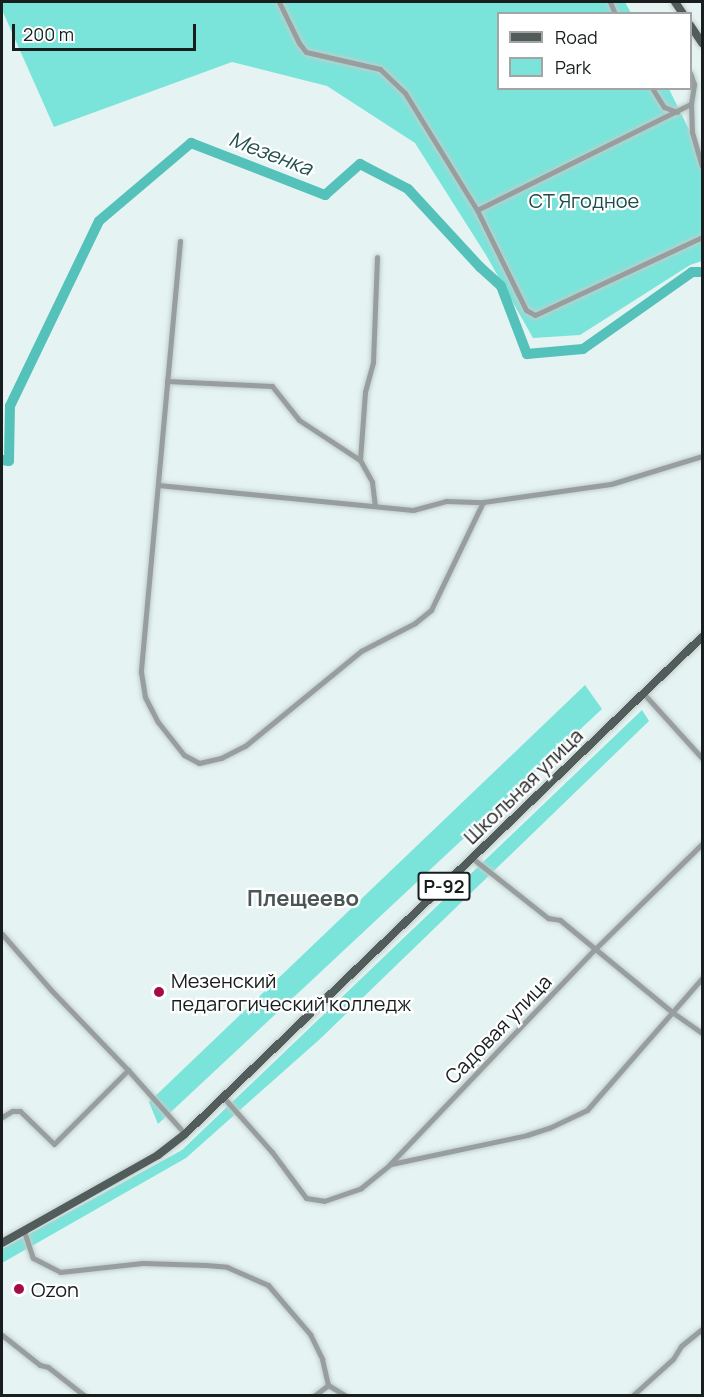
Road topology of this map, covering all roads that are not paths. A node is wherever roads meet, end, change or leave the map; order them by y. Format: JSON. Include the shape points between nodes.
{"nodes":[{"id":1,"x":279,"y":2,"type":"edge"},
{"id":2,"x":692,"y":29,"type":"edge"},
{"id":3,"x":702,"y":44,"type":"edge"},
{"id":4,"x":692,"y":78,"type":"edge"},
{"id":5,"x":653,"y":90,"type":"edge"},
{"id":6,"x":691,"y":104,"type":"junction"},
{"id":7,"x":677,"y":112,"type":"junction"},
{"id":8,"x":702,"y":166,"type":"edge"},
{"id":9,"x":477,"y":210,"type":"junction"},
{"id":10,"x":702,"y":237,"type":"edge"},
{"id":11,"x":180,"y":241,"type":"dead end"},
{"id":12,"x":377,"y":257,"type":"dead end"},
{"id":13,"x":167,"y":381,"type":"junction"},
{"id":14,"x":702,"y":456,"type":"edge"},
{"id":15,"x":360,"y":460,"type":"junction"},
{"id":16,"x":158,"y":485,"type":"junction"},
{"id":17,"x":483,"y":502,"type":"junction"},
{"id":18,"x":375,"y":505,"type":"junction"},
{"id":19,"x":702,"y":637,"type":"edge"},
{"id":20,"x":643,"y":693,"type":"junction"},
{"id":21,"x":702,"y":758,"type":"edge"},
{"id":22,"x":702,"y":844,"type":"edge"},
{"id":23,"x":472,"y":858,"type":"junction"},
{"id":24,"x":2,"y":934,"type":"edge"},
{"id":25,"x":595,"y":950,"type":"junction"},
{"id":26,"x":702,"y":978,"type":"edge"},
{"id":27,"x":672,"y":1012,"type":"junction"},
{"id":28,"x":702,"y":1033,"type":"edge"},
{"id":29,"x":128,"y":1070,"type":"junction"},
{"id":30,"x":224,"y":1098,"type":"junction"},
{"id":31,"x":2,"y":1117,"type":"edge"},
{"id":32,"x":185,"y":1134,"type":"junction"},
{"id":33,"x":389,"y":1165,"type":"junction"},
{"id":34,"x":24,"y":1231,"type":"junction"},
{"id":35,"x":2,"y":1243,"type":"edge"},
{"id":36,"x":702,"y":1329,"type":"edge"},
{"id":37,"x":2,"y":1335,"type":"edge"},
{"id":38,"x":328,"y":1385,"type":"junction"},
{"id":39,"x":85,"y":1395,"type":"edge"},
{"id":40,"x":314,"y":1395,"type":"edge"},
{"id":41,"x":346,"y":1395,"type":"edge"},
{"id":42,"x":632,"y":1395,"type":"edge"}],
"edges":[{"from":1,"to":9,"type":"street","via":[[306,52],[380,69],[405,93]]},
{"from":2,"to":3,"type":"main road"},
{"from":4,"to":6,"type":"street"},
{"from":5,"to":7,"type":"street","via":[[664,106]]},
{"from":6,"to":7,"type":"street"},
{"from":6,"to":8,"type":"street","via":[[692,132]]},
{"from":7,"to":9,"type":"street"},
{"from":9,"to":10,"type":"street","via":[[526,310],[535,315]]},
{"from":11,"to":13,"type":"street"},
{"from":12,"to":15,"type":"street","via":[[373,362],[364,392]]},
{"from":13,"to":15,"type":"street","via":[[272,386],[299,420]]},
{"from":13,"to":16,"type":"street"},
{"from":14,"to":17,"type":"street","via":[[611,484]]},
{"from":15,"to":18,"type":"street","via":[[372,482]]},
{"from":16,"to":17,"type":"street","via":[[141,672],[144,697],[184,754],[199,763],[245,746],[361,651],[415,623],[431,610]]},
{"from":16,"to":18,"type":"street"},
{"from":17,"to":18,"type":"street","via":[[446,501],[413,510]]},
{"from":19,"to":20,"type":"main road","name":"Школьная улица","number":"Р-92"},
{"from":20,"to":21,"type":"street"},
{"from":20,"to":23,"type":"main road","name":"Школьная улица","number":"Р-92"},
{"from":22,"to":25,"type":"street","name":"Садовая улица"},
{"from":23,"to":25,"type":"street","via":[[548,918],[560,920]]},
{"from":23,"to":30,"type":"main road","name":"Школьная улица","number":"Р-92"},
{"from":24,"to":29,"type":"street"},
{"from":25,"to":27,"type":"street"},
{"from":25,"to":33,"type":"street","name":"Садовая улица"},
{"from":26,"to":27,"type":"street"},
{"from":27,"to":28,"type":"street"},
{"from":27,"to":33,"type":"street","via":[[587,1110],[527,1135]]},
{"from":29,"to":31,"type":"street","via":[[54,1144],[20,1111]]},
{"from":29,"to":32,"type":"street"},
{"from":30,"to":32,"type":"main road","name":"Школьная улица","number":"Р-92"},
{"from":30,"to":33,"type":"street","name":"Садовая улица","via":[[301,1192],[314,1200],[335,1198],[361,1188]]},
{"from":32,"to":34,"type":"main road","number":"Р-92","via":[[158,1155]]},
{"from":34,"to":35,"type":"main road","number":"Р-92"},
{"from":34,"to":38,"type":"street","via":[[33,1258],[60,1272],[142,1263],[206,1265],[227,1267],[268,1285],[309,1334],[322,1359]]},
{"from":36,"to":42,"type":"street"},
{"from":37,"to":39,"type":"street"},
{"from":38,"to":40,"type":"street"},
{"from":38,"to":41,"type":"street"}]}
